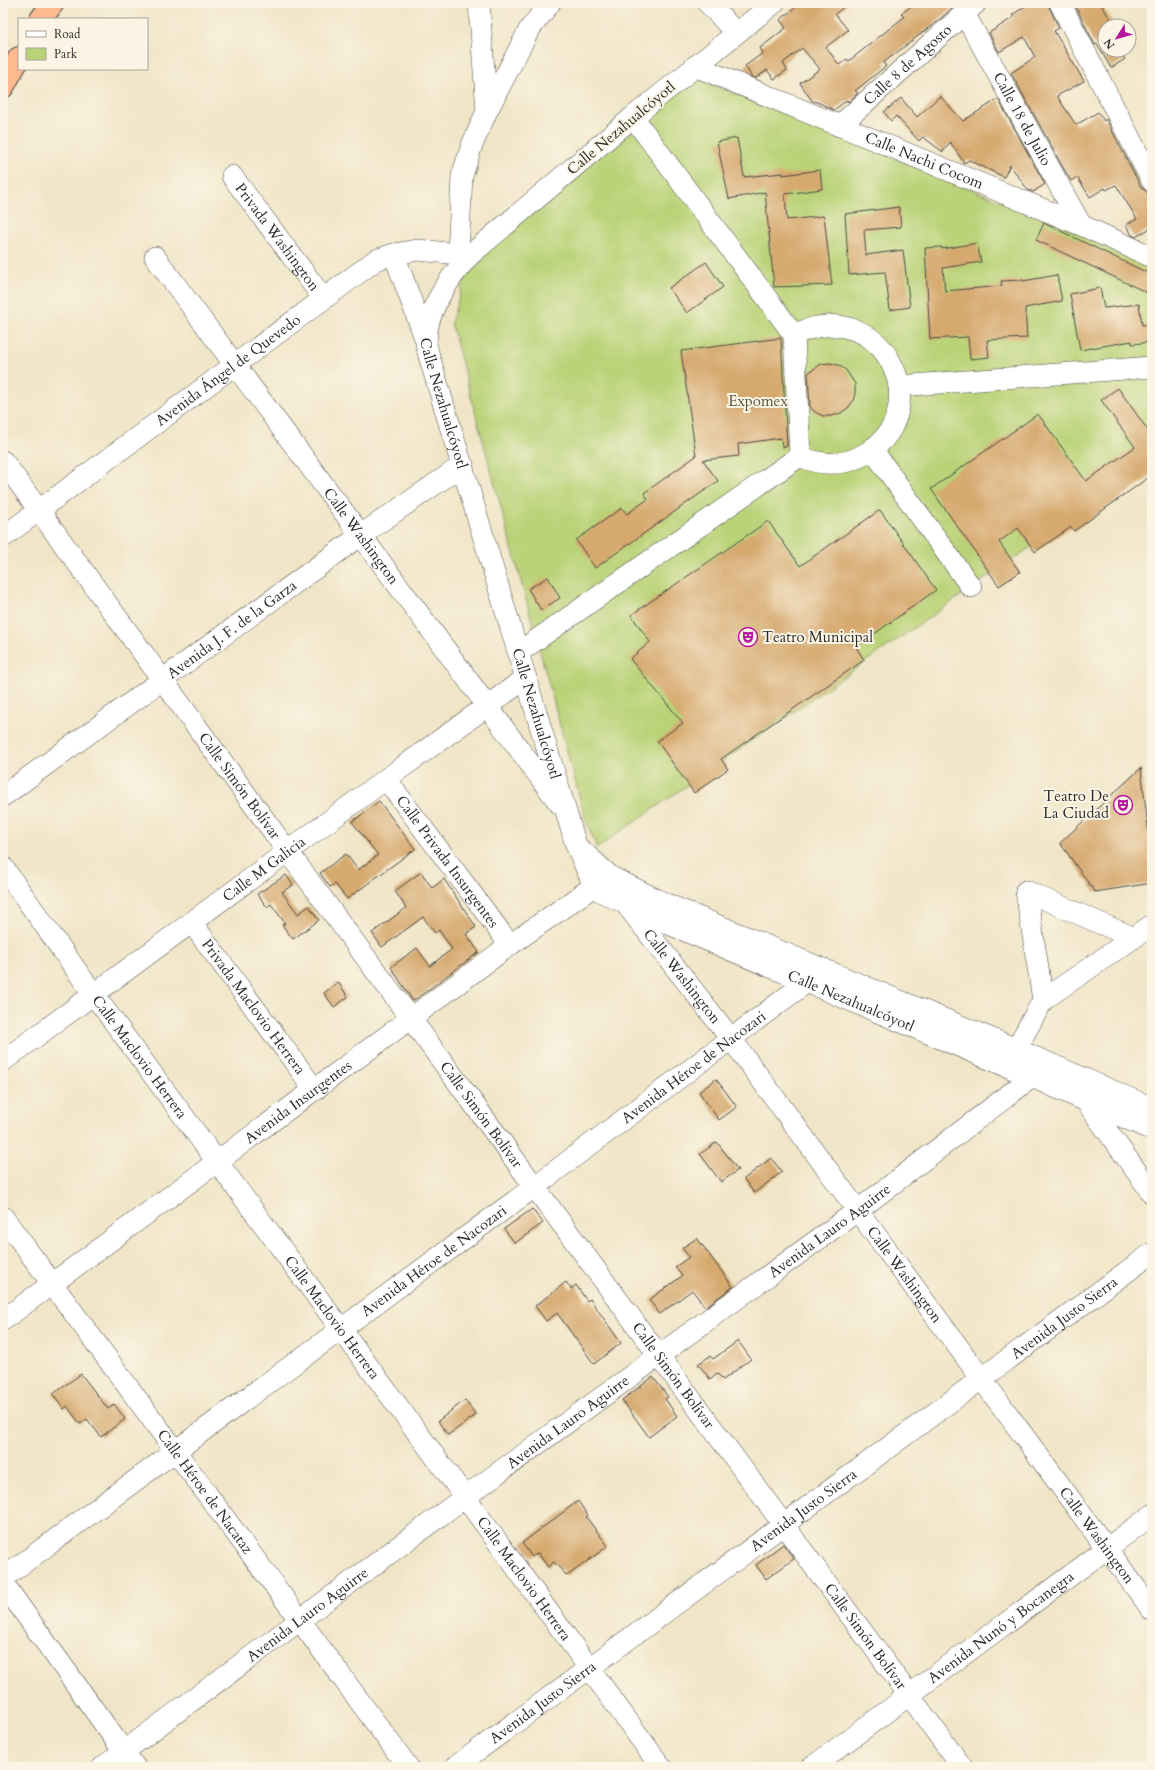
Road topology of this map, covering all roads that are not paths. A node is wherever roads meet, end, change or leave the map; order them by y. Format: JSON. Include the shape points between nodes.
{"nodes":[{"id":1,"x":53,"y":3,"type":"edge"},
{"id":2,"x":479,"y":3,"type":"edge"},
{"id":3,"x":550,"y":3,"type":"edge"},
{"id":4,"x":708,"y":3,"type":"edge"},
{"id":5,"x":774,"y":3,"type":"edge"},
{"id":6,"x":1060,"y":3,"type":"edge"},
{"id":7,"x":970,"y":8,"type":"edge"},
{"id":8,"x":42,"y":18,"type":"edge"},
{"id":9,"x":736,"y":33,"type":"junction"},
{"id":10,"x":18,"y":60,"type":"edge"},
{"id":11,"x":695,"y":66,"type":"junction"},
{"id":12,"x":3,"y":87,"type":"edge"},
{"id":13,"x":486,"y":111,"type":"junction"},
{"id":14,"x":634,"y":117,"type":"junction"},
{"id":15,"x":839,"y":126,"type":"junction"},
{"id":16,"x":232,"y":176,"type":"dead end"},
{"id":17,"x":1152,"y":181,"type":"edge"},
{"id":18,"x":1081,"y":225,"type":"junction"},
{"id":19,"x":394,"y":254,"type":"junction"},
{"id":20,"x":464,"y":255,"type":"junction"},
{"id":21,"x":156,"y":257,"type":"dead end"},
{"id":22,"x":1152,"y":257,"type":"edge"},
{"id":23,"x":322,"y":298,"type":"junction"},
{"id":24,"x":794,"y":335,"type":"junction"},
{"id":25,"x":426,"y":342,"type":"junction"},
{"id":26,"x":235,"y":364,"type":"junction"},
{"id":27,"x":1152,"y":367,"type":"edge"},
{"id":28,"x":899,"y":386,"type":"junction"},
{"id":29,"x":872,"y":449,"type":"junction"},
{"id":30,"x":800,"y":456,"type":"junction"},
{"id":31,"x":3,"y":461,"type":"edge"},
{"id":32,"x":462,"y":465,"type":"junction"},
{"id":33,"x":39,"y":510,"type":"junction"},
{"id":34,"x":362,"y":535,"type":"junction"},
{"id":35,"x":3,"y":538,"type":"edge"},
{"id":36,"x":971,"y":587,"type":"dead end"},
{"id":37,"x":519,"y":652,"type":"junction"},
{"id":38,"x":526,"y":678,"type":"junction"},
{"id":39,"x":162,"y":680,"type":"junction"},
{"id":40,"x":487,"y":706,"type":"junction"},
{"id":41,"x":386,"y":779,"type":"junction"},
{"id":42,"x":3,"y":796,"type":"edge"},
{"id":43,"x":567,"y":814,"type":"junction"},
{"id":44,"x":576,"y":845,"type":"junction"},
{"id":45,"x":288,"y":852,"type":"junction"},
{"id":46,"x":3,"y":867,"type":"edge"},
{"id":47,"x":594,"y":886,"type":"junction"},
{"id":48,"x":629,"y":896,"type":"junction"},
{"id":49,"x":192,"y":923,"type":"junction"},
{"id":50,"x":1152,"y":925,"type":"edge"},
{"id":51,"x":1134,"y":938,"type":"junction"},
{"id":52,"x":510,"y":945,"type":"junction"},
{"id":53,"x":824,"y":969,"type":"junction"},
{"id":54,"x":808,"y":982,"type":"junction"},
{"id":55,"x":94,"y":995,"type":"junction"},
{"id":56,"x":1043,"y":1000,"type":"junction"},
{"id":57,"x":411,"y":1018,"type":"junction"},
{"id":58,"x":732,"y":1040,"type":"junction"},
{"id":59,"x":1011,"y":1058,"type":"junction"},
{"id":60,"x":3,"y":1061,"type":"edge"},
{"id":61,"x":1057,"y":1067,"type":"junction"},
{"id":62,"x":1032,"y":1077,"type":"junction"},
{"id":63,"x":315,"y":1090,"type":"junction"},
{"id":64,"x":1084,"y":1100,"type":"junction"},
{"id":65,"x":1152,"y":1108,"type":"edge"},
{"id":66,"x":1152,"y":1130,"type":"edge"},
{"id":67,"x":216,"y":1161,"type":"junction"},
{"id":68,"x":534,"y":1187,"type":"junction"},
{"id":69,"x":1152,"y":1193,"type":"edge"},
{"id":70,"x":857,"y":1211,"type":"junction"},
{"id":71,"x":3,"y":1217,"type":"edge"},
{"id":72,"x":1152,"y":1254,"type":"edge"},
{"id":73,"x":52,"y":1284,"type":"junction"},
{"id":74,"x":3,"y":1320,"type":"edge"},
{"id":75,"x":340,"y":1329,"type":"junction"},
{"id":76,"x":660,"y":1356,"type":"junction"},
{"id":77,"x":982,"y":1380,"type":"junction"},
{"id":78,"x":176,"y":1451,"type":"junction"},
{"id":79,"x":465,"y":1497,"type":"junction"},
{"id":80,"x":1152,"y":1515,"type":"edge"},
{"id":81,"x":784,"y":1524,"type":"junction"},
{"id":82,"x":1107,"y":1548,"type":"junction"},
{"id":83,"x":3,"y":1578,"type":"edge"},
{"id":84,"x":3,"y":1583,"type":"edge"},
{"id":85,"x":1152,"y":1610,"type":"edge"},
{"id":86,"x":300,"y":1621,"type":"junction"},
{"id":87,"x":589,"y":1668,"type":"junction"},
{"id":88,"x":909,"y":1695,"type":"junction"},
{"id":89,"x":130,"y":1759,"type":"edge"},
{"id":90,"x":103,"y":1767,"type":"edge"},
{"id":91,"x":408,"y":1767,"type":"edge"},
{"id":92,"x":455,"y":1767,"type":"edge"},
{"id":93,"x":661,"y":1767,"type":"edge"},
{"id":94,"x":812,"y":1767,"type":"edge"},
{"id":95,"x":962,"y":1767,"type":"edge"}],
"edges":[{"from":1,"to":8,"type":"highway"},
{"from":2,"to":13,"type":"street"},
{"from":3,"to":13,"type":"street","via":[[529,30]]},
{"from":4,"to":9,"type":"street"},
{"from":5,"to":9,"type":"street","name":"Calle Nezahualcóyotl"},
{"from":6,"to":17,"type":"street"},
{"from":7,"to":15,"type":"street","name":"Calle 8 de Agosto"},
{"from":7,"to":18,"type":"street","name":"Calle 18 de Julio"},
{"from":9,"to":11,"type":"street","name":"Calle Nezahualcóyotl"},
{"from":10,"to":12,"type":"highway"},
{"from":11,"to":14,"type":"street","name":"Calle Nezahualcóyotl"},
{"from":11,"to":15,"type":"street","name":"Calle Nachi Cocom"},
{"from":13,"to":20,"type":"street","via":[[462,176]]},
{"from":14,"to":20,"type":"street","name":"Calle Nezahualcóyotl"},
{"from":14,"to":24,"type":"street"},
{"from":15,"to":18,"type":"street","name":"Calle Nachi Cocom"},
{"from":16,"to":23,"type":"street","name":"Privada Washington"},
{"from":18,"to":22,"type":"street","name":"Calle Nachi Cocom"},
{"from":19,"to":20,"type":"street","name":"Avenida Ángel de Quevedo","via":[[417,250]]},
{"from":19,"to":23,"type":"street","name":"Avenida Ángel de Quevedo","via":[[376,260]]},
{"from":19,"to":25,"type":"street"},
{"from":20,"to":25,"type":"street","name":"Calle Nezahualcóyotl","via":[[437,302],[429,323]]},
{"from":21,"to":26,"type":"street","name":"Calle Washington"},
{"from":23,"to":26,"type":"street","name":"Avenida Ángel de Quevedo"},
{"from":24,"to":28,"type":"street","via":[[817,326],[830,325],[855,330],[877,343],[885,352]]},
{"from":24,"to":30,"type":"street"},
{"from":25,"to":32,"type":"street","name":"Calle Nezahualcóyotl"},
{"from":26,"to":33,"type":"street","name":"Avenida Ángel de Quevedo"},
{"from":26,"to":34,"type":"street","name":"Calle Washington"},
{"from":27,"to":28,"type":"street"},
{"from":28,"to":29,"type":"street","via":[[899,401],[892,425],[886,436]]},
{"from":29,"to":30,"type":"street","via":[[855,459],[830,463]]},
{"from":29,"to":36,"type":"street"},
{"from":30,"to":37,"type":"street"},
{"from":31,"to":33,"type":"street","name":"Calle Simón Bolívar"},
{"from":32,"to":34,"type":"street","name":"Avenida J. F. de la Garza"},
{"from":32,"to":37,"type":"street","name":"Calle Nezahualcóyotl"},
{"from":33,"to":35,"type":"street","name":"Avenida Ángel de Quevedo"},
{"from":33,"to":39,"type":"street","name":"Calle Simón Bolívar"},
{"from":34,"to":39,"type":"street","name":"Avenida J. F. de la Garza"},
{"from":34,"to":40,"type":"street","name":"Calle Washington"},
{"from":37,"to":38,"type":"street","name":"Calle Nezahualcóyotl"},
{"from":38,"to":40,"type":"street","name":"Calle M Galicia"},
{"from":38,"to":43,"type":"street","name":"Calle Nezahualcóyotl"},
{"from":39,"to":42,"type":"street","name":"Avenida J. F. de la Garza"},
{"from":39,"to":45,"type":"street","name":"Calle Simón Bolívar"},
{"from":40,"to":41,"type":"street","name":"Calle M Galicia"},
{"from":40,"to":43,"type":"street","name":"Calle Washington"},
{"from":41,"to":45,"type":"street","name":"Calle M Galicia"},
{"from":41,"to":52,"type":"street","name":"Calle Privada Insurgentes"},
{"from":43,"to":44,"type":"street","name":"Calle Nezahualcóyotl"},
{"from":44,"to":47,"type":"street","name":"Calle Nezahualcóyotl"},
{"from":44,"to":48,"type":"street","name":"Calle Nezahualcóyotl"},
{"from":45,"to":49,"type":"street","name":"Calle M Galicia"},
{"from":45,"to":57,"type":"street","name":"Calle Simón Bolívar"},
{"from":46,"to":55,"type":"street","name":"Calle Maclovio Herrera"},
{"from":47,"to":48,"type":"street","name":"Calle Nezahualcóyotl","via":[[600,891]]},
{"from":47,"to":52,"type":"street","name":"Avenida Insurgentes"},
{"from":48,"to":53,"type":"street","name":"Calle Nezahualcóyotl","via":[[664,903]]},
{"from":48,"to":54,"type":"street","name":"Calle Nezahualcóyotl","via":[[664,922]]},
{"from":48,"to":58,"type":"street","name":"Calle Washington"},
{"from":49,"to":55,"type":"street","name":"Calle M Galicia"},
{"from":49,"to":63,"type":"street","name":"Privada Maclovio Herrera"},
{"from":50,"to":51,"type":"street"},
{"from":51,"to":56,"type":"street"},
{"from":51,"to":56,"type":"street","via":[[1026,891]]},
{"from":52,"to":57,"type":"street","name":"Avenida Insurgentes"},
{"from":53,"to":54,"type":"street","name":"Avenida Héroe de Nacozari"},
{"from":53,"to":59,"type":"street","name":"Calle Nezahualcóyotl"},
{"from":54,"to":58,"type":"street","name":"Avenida Héroe de Nacozari"},
{"from":54,"to":59,"type":"street","name":"Calle Nezahualcóyotl"},
{"from":55,"to":60,"type":"street","name":"Calle M Galicia"},
{"from":55,"to":67,"type":"street","name":"Calle Maclovio Herrera"},
{"from":56,"to":59,"type":"street"},
{"from":57,"to":63,"type":"street","name":"Avenida Insurgentes"},
{"from":57,"to":68,"type":"street","name":"Calle Simón Bolívar"},
{"from":58,"to":68,"type":"street","name":"Avenida Héroe de Nacozari"},
{"from":58,"to":70,"type":"street","name":"Calle Washington"},
{"from":59,"to":61,"type":"street","name":"Calle Nezahualcóyotl"},
{"from":59,"to":62,"type":"street","name":"Calle Nezahualcóyotl"},
{"from":61,"to":62,"type":"street","name":"Avenida Lauro Aguirre"},
{"from":61,"to":64,"type":"street"},
{"from":61,"to":65,"type":"street","name":"Calle Nezahualcóyotl"},
{"from":62,"to":64,"type":"street","name":"Calle Nezahualcóyotl"},
{"from":62,"to":70,"type":"street","name":"Avenida Lauro Aguirre"},
{"from":63,"to":67,"type":"street","name":"Avenida Insurgentes"},
{"from":64,"to":66,"type":"street","name":"Calle Nezahualcóyotl"},
{"from":64,"to":69,"type":"street"},
{"from":67,"to":73,"type":"street","name":"Avenida Insurgentes"},
{"from":67,"to":75,"type":"street","name":"Calle Maclovio Herrera"},
{"from":68,"to":75,"type":"street","name":"Avenida Héroe de Nacozari"},
{"from":68,"to":76,"type":"street","name":"Calle Simón Bolívar"},
{"from":70,"to":76,"type":"street","name":"Avenida Lauro Aguirre"},
{"from":70,"to":77,"type":"street","name":"Calle Washington"},
{"from":71,"to":73,"type":"street","name":"Calle Héroe de Nacataz"},
{"from":72,"to":77,"type":"street","name":"Avenida Justo Sierra"},
{"from":73,"to":74,"type":"street","name":"Avenida Insurgentes"},
{"from":73,"to":78,"type":"street","name":"Calle Héroe de Nacataz"},
{"from":75,"to":78,"type":"street","name":"Avenida Héroe de Nacozari"},
{"from":75,"to":79,"type":"street","name":"Calle Maclovio Herrera"},
{"from":76,"to":79,"type":"street","name":"Avenida Lauro Aguirre"},
{"from":76,"to":81,"type":"street","name":"Calle Simón Bolívar"},
{"from":77,"to":81,"type":"street","name":"Avenida Justo Sierra"},
{"from":77,"to":82,"type":"street","name":"Calle Washington"},
{"from":78,"to":83,"type":"street","name":"Avenida Héroe de Nacozari"},
{"from":78,"to":86,"type":"street","name":"Calle Héroe de Nacataz"},
{"from":79,"to":86,"type":"street","name":"Avenida Lauro Aguirre"},
{"from":79,"to":87,"type":"street","name":"Calle Maclovio Herrera"},
{"from":80,"to":82,"type":"street","name":"Avenida Nunó y Bocanegra"},
{"from":81,"to":87,"type":"street","name":"Avenida Justo Sierra"},
{"from":81,"to":88,"type":"street","name":"Calle Simón Bolívar"},
{"from":82,"to":85,"type":"street","name":"Calle Washington"},
{"from":82,"to":88,"type":"street","name":"Avenida Nunó y Bocanegra"},
{"from":84,"to":89,"type":"street"},
{"from":86,"to":89,"type":"street","name":"Avenida Lauro Aguirre"},
{"from":86,"to":91,"type":"street","name":"Calle Héroe de Nacataz"},
{"from":87,"to":92,"type":"street","name":"Avenida Justo Sierra"},
{"from":87,"to":93,"type":"street","name":"Calle Maclovio Herrera"},
{"from":88,"to":94,"type":"street","name":"Avenida Nunó y Bocanegra"},
{"from":88,"to":95,"type":"street","name":"Calle Simón Bolívar"},
{"from":89,"to":90,"type":"street","name":"Avenida Lauro Aguirre"}]}
